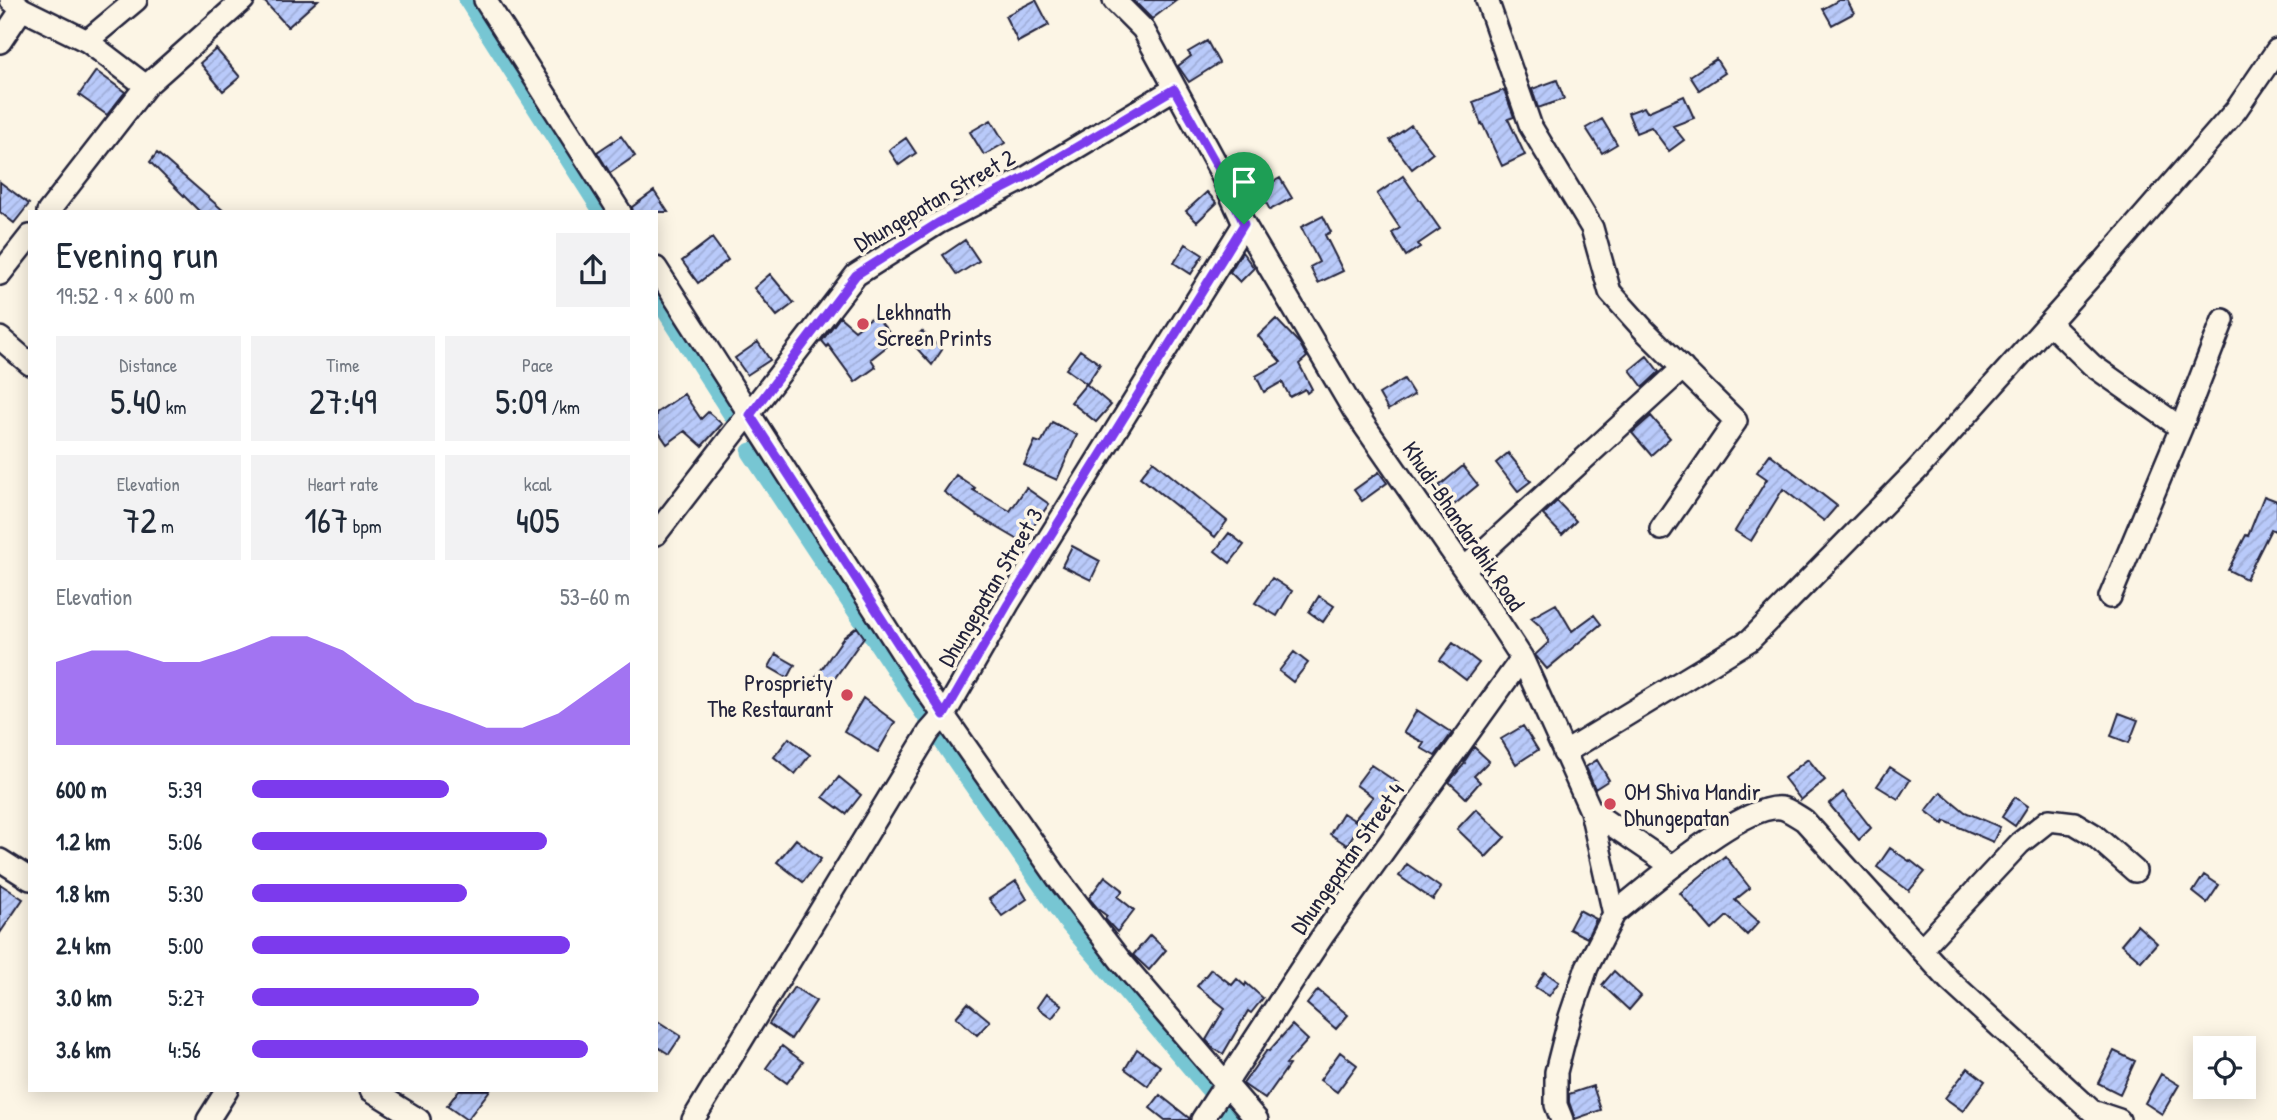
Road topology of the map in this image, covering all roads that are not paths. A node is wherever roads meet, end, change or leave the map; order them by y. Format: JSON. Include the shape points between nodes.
{"nodes":[{"id":1,"x":136,"y":0,"type":"edge"},
{"id":2,"x":243,"y":0,"type":"edge"},
{"id":3,"x":485,"y":0,"type":"edge"},
{"id":4,"x":1114,"y":0,"type":"edge"},
{"id":5,"x":1487,"y":0,"type":"edge"},
{"id":6,"x":16,"y":5,"type":"edge"},
{"id":7,"x":86,"y":41,"type":"junction"},
{"id":8,"x":0,"y":42,"type":"edge"},
{"id":9,"x":2277,"y":50,"type":"edge"},
{"id":10,"x":146,"y":86,"type":"junction"},
{"id":11,"x":1174,"y":89,"type":"junction"},
{"id":12,"x":50,"y":210,"type":"edge"},
{"id":13,"x":619,"y":210,"type":"edge"},
{"id":14,"x":1244,"y":224,"type":"junction"},
{"id":15,"x":28,"y":239,"type":"edge"},
{"id":16,"x":658,"y":271,"type":"edge"},
{"id":17,"x":0,"y":274,"type":"edge"},
{"id":18,"x":2223,"y":320,"type":"dead end"},
{"id":19,"x":2049,"y":323,"type":"junction"},
{"id":20,"x":0,"y":338,"type":"edge"},
{"id":21,"x":28,"y":362,"type":"edge"},
{"id":22,"x":1683,"y":369,"type":"junction"},
{"id":23,"x":750,"y":415,"type":"junction"},
{"id":24,"x":2181,"y":428,"type":"junction"},
{"id":25,"x":1661,"y":528,"type":"dead end"},
{"id":26,"x":658,"y":531,"type":"edge"},
{"id":27,"x":1464,"y":569,"type":"junction"},
{"id":28,"x":2110,"y":597,"type":"dead end"},
{"id":29,"x":1521,"y":658,"type":"junction"},
{"id":30,"x":944,"y":715,"type":"junction"},
{"id":31,"x":1564,"y":753,"type":"junction"},
{"id":32,"x":1591,"y":811,"type":"junction"},
{"id":33,"x":0,"y":860,"type":"edge"},
{"id":34,"x":1672,"y":866,"type":"junction"},
{"id":35,"x":2135,"y":871,"type":"dead end"},
{"id":36,"x":28,"y":878,"type":"edge"},
{"id":37,"x":1614,"y":914,"type":"junction"},
{"id":38,"x":1921,"y":949,"type":"junction"},
{"id":39,"x":226,"y":1092,"type":"edge"},
{"id":40,"x":374,"y":1092,"type":"edge"},
{"id":41,"x":1215,"y":1100,"type":"edge"},
{"id":42,"x":208,"y":1120,"type":"edge"},
{"id":43,"x":419,"y":1120,"type":"edge"},
{"id":44,"x":693,"y":1120,"type":"edge"},
{"id":45,"x":1257,"y":1120,"type":"edge"},
{"id":46,"x":1562,"y":1120,"type":"edge"},
{"id":47,"x":2119,"y":1120,"type":"edge"}],
"edges":[{"from":1,"to":7,"type":"street"},
{"from":2,"to":10,"type":"street"},
{"from":3,"to":13,"type":"street"},
{"from":4,"to":11,"type":"street","name":"Khudi-Bhandardhik Road","via":[[1143,29]]},
{"from":5,"to":22,"type":"street","via":[[1531,127],[1592,228],[1610,292]]},
{"from":6,"to":7,"type":"street"},
{"from":6,"to":8,"type":"street"},
{"from":7,"to":10,"type":"street"},
{"from":9,"to":19,"type":"street","via":[[2236,110]]},
{"from":10,"to":12,"type":"street"},
{"from":11,"to":14,"type":"street","name":"Khudi-Bhandardhik Road"},
{"from":11,"to":23,"type":"street","name":"Dhungepatan Street 2","via":[[856,275]]},
{"from":14,"to":27,"type":"street","name":"Khudi-Bhandardhik Road","via":[[1353,409]]},
{"from":14,"to":30,"type":"street","name":"Dhungepatan Street 3"},
{"from":15,"to":17,"type":"street"},
{"from":16,"to":23,"type":"street"},
{"from":18,"to":24,"type":"street"},
{"from":19,"to":24,"type":"street","via":[[2092,365]]},
{"from":19,"to":31,"type":"street","via":[[1916,471],[1750,640]]},
{"from":20,"to":21,"type":"street"},
{"from":22,"to":25,"type":"street","via":[[1736,421]]},
{"from":22,"to":27,"type":"street"},
{"from":23,"to":26,"type":"street","name":"Dhungepatan Street 2"},
{"from":23,"to":30,"type":"street"},
{"from":24,"to":28,"type":"street"},
{"from":27,"to":29,"type":"street","name":"Khudi-Bhandardhik Road"},
{"from":29,"to":31,"type":"street","name":"Khudi-Bhandardhik Road"},
{"from":29,"to":41,"type":"street","name":"Dhungepatan Street 4","via":[[1322,937]]},
{"from":30,"to":41,"type":"street","via":[[1121,960]]},
{"from":30,"to":44,"type":"street","name":"Dhungepatan Street 3","via":[[929,732]]},
{"from":31,"to":32,"type":"street","name":"Khudi-Bhandardhik Road"},
{"from":32,"to":34,"type":"street"},
{"from":32,"to":37,"type":"street","name":"Khudi-Bhandardhik Road"},
{"from":33,"to":36,"type":"street"},
{"from":34,"to":37,"type":"street"},
{"from":34,"to":38,"type":"street","via":[[1766,808],[1783,807],[1804,820]]},
{"from":35,"to":38,"type":"street","via":[[2074,823],[2049,820],[2020,843]]},
{"from":37,"to":46,"type":"street","via":[[1587,967],[1556,1072],[1556,1105]]},
{"from":38,"to":47,"type":"street","via":[[2092,1111]]},
{"from":39,"to":42,"type":"street"},
{"from":40,"to":43,"type":"street"},
{"from":41,"to":45,"type":"street"}]}
